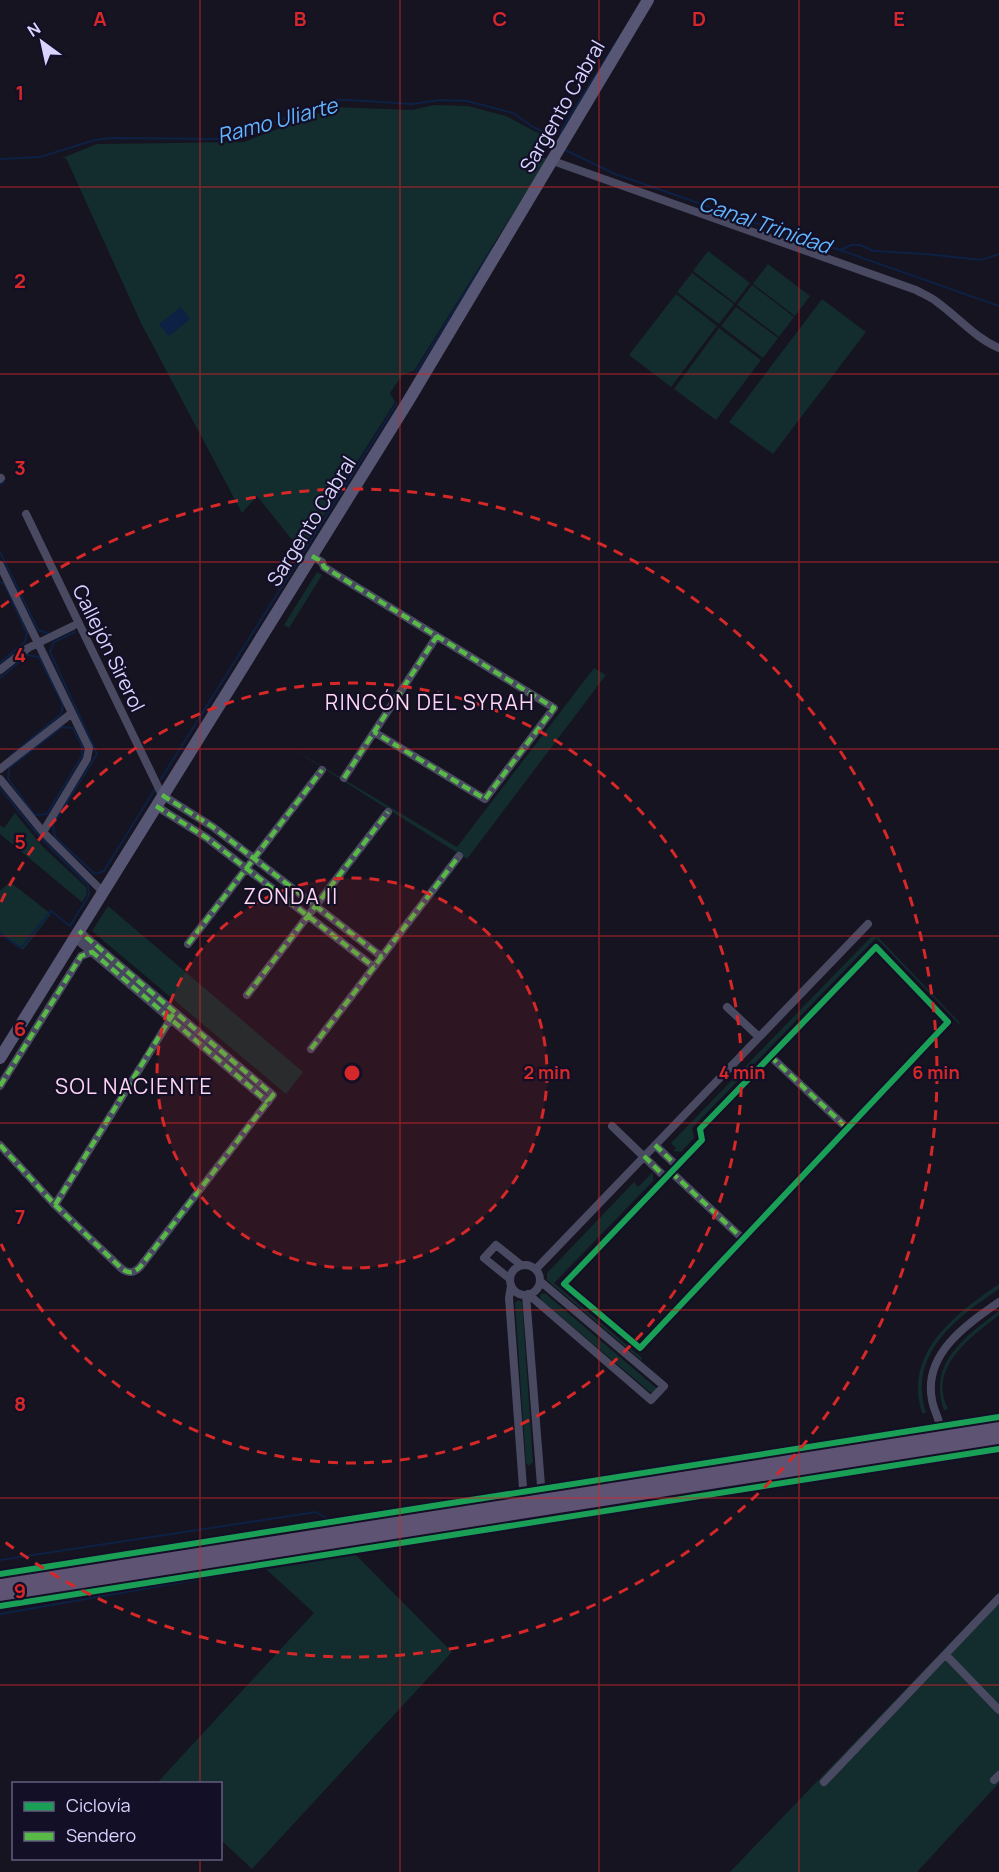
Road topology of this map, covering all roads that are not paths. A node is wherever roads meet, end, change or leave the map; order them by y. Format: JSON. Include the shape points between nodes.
{"nodes":[{"id":1,"x":648,"y":0,"type":"edge"},
{"id":2,"x":558,"y":153,"type":"junction"},
{"id":3,"x":999,"y":348,"type":"edge"},
{"id":4,"x":26,"y":514,"type":"dead end"},
{"id":5,"x":310,"y":559,"type":"junction"},
{"id":6,"x":0,"y":566,"type":"edge"},
{"id":7,"x":73,"y":626,"type":"dead end"},
{"id":8,"x":437,"y":636,"type":"junction"},
{"id":9,"x":38,"y":643,"type":"junction"},
{"id":10,"x":0,"y":670,"type":"edge"},
{"id":11,"x":72,"y":713,"type":"junction"},
{"id":12,"x":374,"y":732,"type":"junction"},
{"id":13,"x":0,"y":770,"type":"edge"},
{"id":14,"x":322,"y":770,"type":"dead end"},
{"id":15,"x":344,"y":778,"type":"dead end"},
{"id":16,"x":0,"y":779,"type":"edge"},
{"id":17,"x":159,"y":801,"type":"junction"},
{"id":18,"x":388,"y":812,"type":"dead end"},
{"id":19,"x":43,"y":832,"type":"junction"},
{"id":20,"x":459,"y":856,"type":"dead end"},
{"id":21,"x":254,"y":858,"type":"junction"},
{"id":22,"x":246,"y":868,"type":"junction"},
{"id":23,"x":103,"y":892,"type":"junction"},
{"id":24,"x":315,"y":906,"type":"junction"},
{"id":25,"x":307,"y":916,"type":"junction"},
{"id":26,"x":868,"y":924,"type":"dead end"},
{"id":27,"x":77,"y":935,"type":"junction"},
{"id":28,"x":188,"y":944,"type":"dead end"},
{"id":29,"x":92,"y":952,"type":"junction"},
{"id":30,"x":382,"y":957,"type":"junction"},
{"id":31,"x":111,"y":963,"type":"junction"},
{"id":32,"x":374,"y":967,"type":"junction"},
{"id":33,"x":247,"y":995,"type":"dead end"},
{"id":34,"x":727,"y":1006,"type":"dead end"},
{"id":35,"x":173,"y":1015,"type":"junction"},
{"id":36,"x":759,"y":1037,"type":"junction"},
{"id":37,"x":311,"y":1048,"type":"dead end"},
{"id":38,"x":770,"y":1056,"type":"junction"},
{"id":39,"x":0,"y":1058,"type":"edge"},
{"id":40,"x":0,"y":1086,"type":"edge"},
{"id":41,"x":612,"y":1126,"type":"dead end"},
{"id":42,"x":847,"y":1128,"type":"junction"},
{"id":43,"x":0,"y":1145,"type":"edge"},
{"id":44,"x":655,"y":1145,"type":"junction"},
{"id":45,"x":644,"y":1156,"type":"junction"},
{"id":46,"x":671,"y":1172,"type":"junction"},
{"id":47,"x":55,"y":1205,"type":"junction"},
{"id":48,"x":743,"y":1239,"type":"junction"},
{"id":49,"x":521,"y":1265,"type":"junction"},
{"id":50,"x":536,"y":1269,"type":"junction"},
{"id":51,"x":540,"y":1281,"type":"junction"},
{"id":52,"x":510,"y":1282,"type":"junction"},
{"id":53,"x":527,"y":1295,"type":"junction"},
{"id":54,"x":999,"y":1302,"type":"edge"},
{"id":55,"x":939,"y":1422,"type":"dead end"},
{"id":56,"x":999,"y":1427,"type":"edge"},
{"id":57,"x":999,"y":1439,"type":"edge"},
{"id":58,"x":751,"y":1472,"type":"junction"},
{"id":59,"x":542,"y":1498,"type":"junction"},
{"id":60,"x":524,"y":1501,"type":"junction"},
{"id":61,"x":0,"y":1583,"type":"edge"},
{"id":62,"x":0,"y":1596,"type":"edge"},
{"id":63,"x":999,"y":1598,"type":"edge"},
{"id":64,"x":945,"y":1655,"type":"junction"},
{"id":65,"x":999,"y":1710,"type":"edge"},
{"id":66,"x":824,"y":1782,"type":"dead end"}],
"edges":[{"from":1,"to":2,"type":"main road","name":"Sargento Cabral"},
{"from":2,"to":3,"type":"street","via":[[916,290],[937,301]]},
{"from":2,"to":5,"type":"main road","name":"Sargento Cabral"},
{"from":4,"to":17,"type":"street","name":"Callejón Sirerol"},
{"from":5,"to":8,"type":"street","via":[[322,562],[324,567]]},
{"from":5,"to":17,"type":"main road","name":"Sargento Cabral"},
{"from":6,"to":9,"type":"street"},
{"from":7,"to":9,"type":"street"},
{"from":8,"to":12,"type":"street"},
{"from":8,"to":12,"type":"street","via":[[554,708],[485,799]]},
{"from":9,"to":10,"type":"street"},
{"from":9,"to":11,"type":"street"},
{"from":11,"to":13,"type":"street"},
{"from":11,"to":19,"type":"street","via":[[89,748],[87,759]]},
{"from":12,"to":15,"type":"street"},
{"from":14,"to":21,"type":"street"},
{"from":16,"to":19,"type":"street"},
{"from":17,"to":21,"type":"street","via":[[213,827]]},
{"from":17,"to":22,"type":"street"},
{"from":17,"to":23,"type":"main road","name":"Sargento Cabral"},
{"from":18,"to":24,"type":"street"},
{"from":19,"to":23,"type":"street"},
{"from":20,"to":30,"type":"street"},
{"from":21,"to":22,"type":"street"},
{"from":21,"to":24,"type":"street"},
{"from":22,"to":25,"type":"street"},
{"from":22,"to":28,"type":"street"},
{"from":23,"to":27,"type":"main road","name":"Sargento Cabral"},
{"from":24,"to":25,"type":"street"},
{"from":24,"to":30,"type":"street"},
{"from":25,"to":32,"type":"street"},
{"from":25,"to":33,"type":"street"},
{"from":26,"to":36,"type":"street"},
{"from":27,"to":29,"type":"street"},
{"from":27,"to":31,"type":"street"},
{"from":27,"to":39,"type":"main road","name":"Sargento Cabral"},
{"from":29,"to":31,"type":"street"},
{"from":29,"to":40,"type":"street","via":[[81,956]]},
{"from":30,"to":32,"type":"street"},
{"from":31,"to":35,"type":"street"},
{"from":32,"to":37,"type":"street"},
{"from":34,"to":36,"type":"street"},
{"from":35,"to":47,"type":"street"},
{"from":35,"to":47,"type":"street","via":[[268,1102],[136,1271],[122,1269]]},
{"from":36,"to":44,"type":"street"},
{"from":38,"to":42,"type":"street"},
{"from":38,"to":42,"type":"street","via":[[876,947],[948,1022]]},
{"from":38,"to":46,"type":"street","via":[[700,1129],[702,1140]]},
{"from":41,"to":45,"type":"street"},
{"from":42,"to":48,"type":"street"},
{"from":43,"to":47,"type":"street"},
{"from":44,"to":45,"type":"street"},
{"from":44,"to":46,"type":"street"},
{"from":45,"to":46,"type":"street"},
{"from":45,"to":50,"type":"street"},
{"from":46,"to":48,"type":"street"},
{"from":46,"to":48,"type":"street","via":[[564,1284],[640,1348]]},
{"from":49,"to":50,"type":"street"},
{"from":49,"to":52,"type":"street"},
{"from":49,"to":52,"type":"street","via":[[496,1245],[484,1258]]},
{"from":50,"to":51,"type":"street"},
{"from":51,"to":53,"type":"street","via":[[537,1290]]},
{"from":51,"to":53,"type":"street","via":[[664,1386],[651,1400]]},
{"from":52,"to":53,"type":"street","via":[[517,1292]]},
{"from":52,"to":60,"type":"street"},
{"from":53,"to":59,"type":"street"},
{"from":54,"to":55,"type":"street","via":[[957,1335],[935,1365],[932,1400]]},
{"from":56,"to":58,"type":"main road"},
{"from":57,"to":58,"type":"main road"},
{"from":58,"to":59,"type":"main road"},
{"from":58,"to":62,"type":"main road"},
{"from":59,"to":60,"type":"main road"},
{"from":60,"to":61,"type":"main road"},
{"from":63,"to":64,"type":"street"},
{"from":64,"to":65,"type":"street"},
{"from":64,"to":66,"type":"street"}]}
